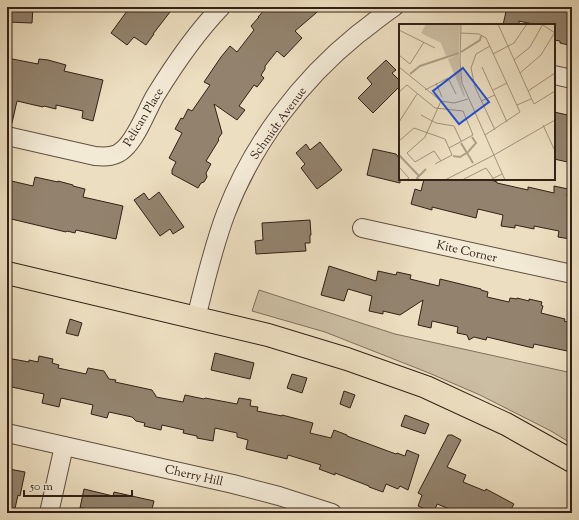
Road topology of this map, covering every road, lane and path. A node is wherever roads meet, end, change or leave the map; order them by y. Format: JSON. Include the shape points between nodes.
{"nodes":[{"id":1,"x":221,"y":7,"type":"edge"},
{"id":2,"x":394,"y":7,"type":"edge"},
{"id":3,"x":555,"y":75,"type":"edge"},
{"id":4,"x":572,"y":79,"type":"edge"},
{"id":5,"x":7,"y":136,"type":"edge"},
{"id":6,"x":362,"y":228,"type":"dead end"},
{"id":7,"x":7,"y":274,"type":"edge"},
{"id":8,"x":572,"y":274,"type":"edge"},
{"id":9,"x":196,"y":318,"type":"junction"},
{"id":10,"x":7,"y":433,"type":"edge"},
{"id":11,"x":64,"y":446,"type":"junction"},
{"id":12,"x":572,"y":461,"type":"edge"},
{"id":13,"x":49,"y":513,"type":"edge"},
{"id":14,"x":332,"y":513,"type":"edge"}],
"edges":[{"from":1,"to":5,"type":"street","name":"Pelican Place","via":[[181,56],[154,98],[133,139],[117,154],[110,157],[96,156]]},
{"from":2,"to":9,"type":"street","name":"Schmidt Avenue","via":[[343,47],[319,70],[288,106],[259,146],[226,213]]},
{"from":3,"to":4,"type":"street"},
{"from":6,"to":8,"type":"street","name":"Kite Corner"},
{"from":7,"to":9,"type":"main road"},
{"from":9,"to":12,"type":"main road","via":[[268,335],[426,387],[506,424]]},
{"from":10,"to":11,"type":"street","name":"Cherry Hill"},
{"from":11,"to":13,"type":"street"},
{"from":11,"to":14,"type":"street","name":"Cherry Hill","via":[[233,484]]}]}
